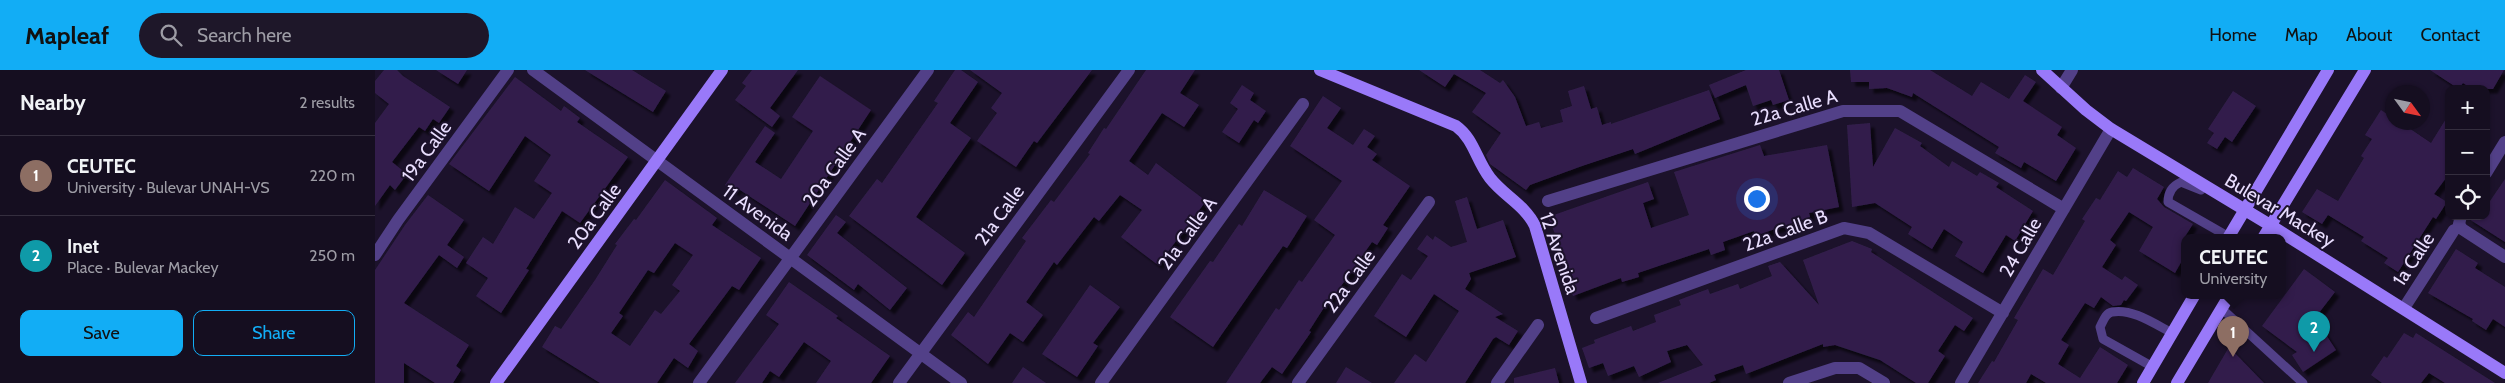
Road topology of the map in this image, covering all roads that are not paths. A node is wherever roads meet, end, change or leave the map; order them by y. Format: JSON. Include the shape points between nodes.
{"nodes":[{"id":1,"x":508,"y":70,"type":"edge"},
{"id":2,"x":533,"y":70,"type":"edge"},
{"id":3,"x":722,"y":70,"type":"edge"},
{"id":4,"x":928,"y":70,"type":"edge"},
{"id":5,"x":1129,"y":70,"type":"edge"},
{"id":6,"x":1320,"y":70,"type":"edge"},
{"id":7,"x":2042,"y":70,"type":"edge"},
{"id":8,"x":2072,"y":70,"type":"edge"},
{"id":9,"x":2328,"y":70,"type":"edge"},
{"id":10,"x":2365,"y":70,"type":"edge"},
{"id":11,"x":2061,"y":88,"type":"junction"},
{"id":12,"x":1303,"y":104,"type":"dead end"},
{"id":13,"x":2111,"y":129,"type":"junction"},
{"id":14,"x":2505,"y":142,"type":"edge"},
{"id":15,"x":656,"y":161,"type":"junction"},
{"id":16,"x":2490,"y":166,"type":"edge"},
{"id":17,"x":1429,"y":202,"type":"dead end"},
{"id":18,"x":1548,"y":202,"type":"dead end"},
{"id":19,"x":2064,"y":209,"type":"junction"},
{"id":20,"x":2243,"y":212,"type":"junction"},
{"id":21,"x":2270,"y":225,"type":"junction"},
{"id":22,"x":2459,"y":225,"type":"edge"},
{"id":23,"x":2221,"y":234,"type":"edge"},
{"id":24,"x":2230,"y":234,"type":"edge"},
{"id":25,"x":2265,"y":234,"type":"edge"},
{"id":26,"x":2285,"y":234,"type":"edge"},
{"id":27,"x":2286,"y":235,"type":"edge"},
{"id":28,"x":375,"y":255,"type":"edge"},
{"id":29,"x":2505,"y":257,"type":"edge"},
{"id":30,"x":790,"y":258,"type":"junction"},
{"id":31,"x":2192,"y":299,"type":"edge"},
{"id":32,"x":2227,"y":299,"type":"edge"},
{"id":33,"x":2221,"y":308,"type":"junction"},
{"id":34,"x":2404,"y":308,"type":"junction"},
{"id":35,"x":2003,"y":313,"type":"junction"},
{"id":36,"x":1596,"y":318,"type":"dead end"},
{"id":37,"x":1538,"y":325,"type":"dead end"},
{"id":38,"x":2172,"y":333,"type":"junction"},
{"id":39,"x":920,"y":353,"type":"junction"},
{"id":40,"x":2153,"y":367,"type":"junction"},
{"id":41,"x":2505,"y":373,"type":"edge"},
{"id":42,"x":496,"y":383,"type":"edge"},
{"id":43,"x":699,"y":383,"type":"edge"},
{"id":44,"x":899,"y":383,"type":"edge"},
{"id":45,"x":961,"y":383,"type":"edge"},
{"id":46,"x":1101,"y":383,"type":"edge"},
{"id":47,"x":1299,"y":383,"type":"edge"},
{"id":48,"x":1497,"y":383,"type":"edge"},
{"id":49,"x":1581,"y":383,"type":"edge"},
{"id":50,"x":1789,"y":383,"type":"edge"},
{"id":51,"x":1883,"y":383,"type":"edge"},
{"id":52,"x":1961,"y":383,"type":"edge"},
{"id":53,"x":2143,"y":383,"type":"edge"},
{"id":54,"x":2177,"y":383,"type":"edge"},
{"id":55,"x":2303,"y":383,"type":"edge"}],
"edges":[{"from":1,"to":28,"type":"street","name":"19a Calle"},
{"from":2,"to":15,"type":"street","name":"11 Avenida"},
{"from":3,"to":15,"type":"main road","name":"20a Calle"},
{"from":4,"to":30,"type":"street","name":"20a Calle A"},
{"from":5,"to":39,"type":"street","name":"21a Calle"},
{"from":6,"to":49,"type":"main road","name":"12 Avenida","via":[[1456,126],[1470,138],[1491,180],[1529,214],[1535,226]]},
{"from":7,"to":11,"type":"main road","name":"Bulevar Mackey"},
{"from":8,"to":11,"type":"street"},
{"from":9,"to":20,"type":"main road"},
{"from":10,"to":21,"type":"main road"},
{"from":11,"to":13,"type":"main road","name":"Bulevar Mackey"},
{"from":12,"to":46,"type":"street","name":"21a Calle A"},
{"from":13,"to":19,"type":"street","name":"24 Calle"},
{"from":13,"to":20,"type":"main road","name":"Bulevar Mackey"},
{"from":14,"to":16,"type":"street"},
{"from":15,"to":30,"type":"street","name":"11 Avenida"},
{"from":15,"to":42,"type":"main road","name":"20a Calle"},
{"from":17,"to":47,"type":"street","name":"22a Calle"},
{"from":18,"to":19,"type":"street","name":"22a Calle A","via":[[1843,111],[1900,111]]},
{"from":19,"to":35,"type":"street","name":"24 Calle"},
{"from":20,"to":21,"type":"main road","name":"Bulevar Mackey"},
{"from":20,"to":23,"type":"lane","via":[[2185,182],[2175,185],[2168,195],[2168,202]]},
{"from":20,"to":24,"type":"main road"},
{"from":21,"to":25,"type":"main road"},
{"from":21,"to":26,"type":"main road","name":"Bulevar Mackey"},
{"from":22,"to":29,"type":"street"},
{"from":22,"to":34,"type":"street","name":"1a Calle"},
{"from":27,"to":34,"type":"main road","name":"Bulevar Mackey"},
{"from":30,"to":39,"type":"street","name":"11 Avenida"},
{"from":30,"to":43,"type":"street","name":"20a Calle A"},
{"from":31,"to":38,"type":"main road"},
{"from":32,"to":33,"type":"main road"},
{"from":33,"to":54,"type":"main road"},
{"from":33,"to":55,"type":"lane"},
{"from":34,"to":41,"type":"main road","name":"Bulevar Mackey"},
{"from":35,"to":36,"type":"street","name":"22a Calle B","via":[[1869,233],[1844,228]]},
{"from":35,"to":52,"type":"street","name":"24 Calle"},
{"from":37,"to":48,"type":"street"},
{"from":38,"to":40,"type":"main road"},
{"from":38,"to":40,"type":"lane","via":[[2136,315],[2111,312],[2106,316],[2100,327],[2103,339]]},
{"from":39,"to":44,"type":"street","name":"21a Calle"},
{"from":39,"to":45,"type":"street","name":"11 Avenida"},
{"from":40,"to":53,"type":"main road"},
{"from":50,"to":51,"type":"street","via":[[1835,368],[1859,368]]}]}
